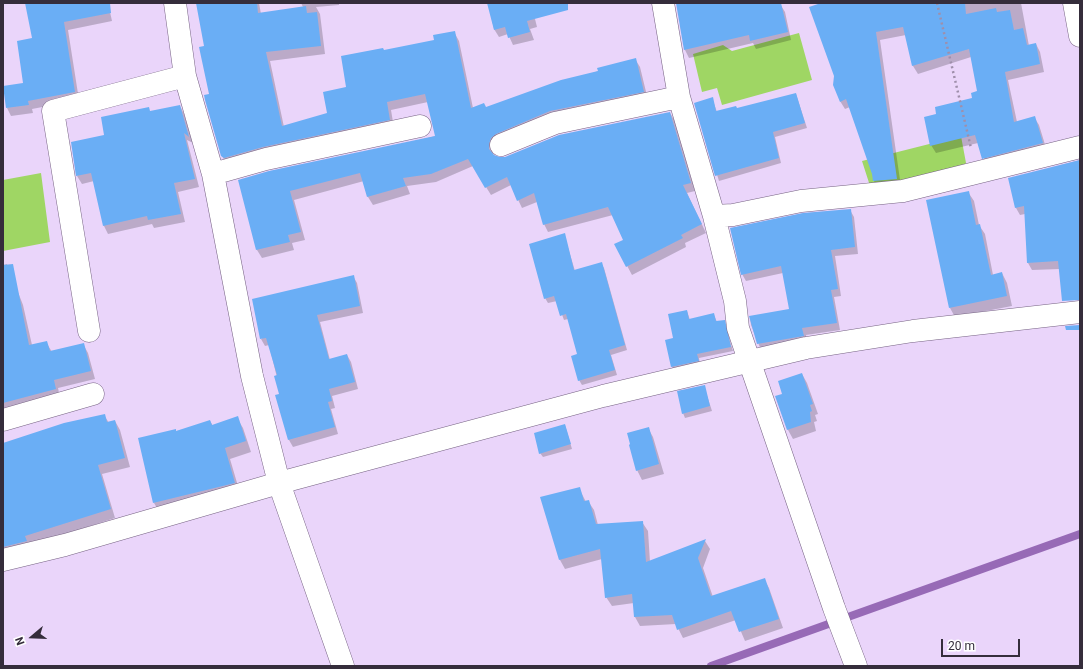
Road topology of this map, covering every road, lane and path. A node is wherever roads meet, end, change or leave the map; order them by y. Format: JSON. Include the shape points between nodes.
{"nodes":[{"id":1,"x":174,"y":3,"type":"edge"},
{"id":2,"x":663,"y":3,"type":"edge"},
{"id":3,"x":937,"y":3,"type":"edge"},
{"id":4,"x":1074,"y":3,"type":"edge"},
{"id":5,"x":1080,"y":36,"type":"edge"},
{"id":6,"x":184,"y":76,"type":"junction"},
{"id":7,"x":679,"y":97,"type":"junction"},
{"id":8,"x":420,"y":126,"type":"dead end"},
{"id":9,"x":501,"y":146,"type":"dead end"},
{"id":10,"x":1080,"y":147,"type":"edge"},
{"id":11,"x":213,"y":174,"type":"junction"},
{"id":12,"x":977,"y":174,"type":"junction"},
{"id":13,"x":714,"y":216,"type":"junction"},
{"id":14,"x":1080,"y":312,"type":"edge"},
{"id":15,"x":89,"y":331,"type":"dead end"},
{"id":16,"x":751,"y":362,"type":"junction"},
{"id":17,"x":93,"y":394,"type":"dead end"},
{"id":18,"x":3,"y":420,"type":"edge"},
{"id":19,"x":279,"y":483,"type":"junction"},
{"id":20,"x":3,"y":560,"type":"edge"},
{"id":21,"x":342,"y":666,"type":"edge"},
{"id":22,"x":856,"y":666,"type":"edge"}],
"edges":[{"from":1,"to":6,"type":"street"},
{"from":2,"to":7,"type":"street"},
{"from":3,"to":12,"type":"path"},
{"from":4,"to":5,"type":"street"},
{"from":6,"to":11,"type":"street"},
{"from":6,"to":15,"type":"street","via":[[53,111]]},
{"from":7,"to":9,"type":"street","via":[[555,123]]},
{"from":7,"to":13,"type":"street"},
{"from":8,"to":11,"type":"street","via":[[266,159]]},
{"from":10,"to":12,"type":"street"},
{"from":11,"to":19,"type":"street","via":[[252,376]]},
{"from":12,"to":13,"type":"street","via":[[904,191],[801,201],[733,215]]},
{"from":13,"to":16,"type":"street","via":[[735,301],[738,328]]},
{"from":14,"to":16,"type":"street","via":[[913,331],[806,348]]},
{"from":16,"to":19,"type":"street","via":[[603,396]]},
{"from":16,"to":22,"type":"street"},
{"from":17,"to":18,"type":"street"},
{"from":19,"to":20,"type":"street","via":[[65,545]]},
{"from":19,"to":21,"type":"street"}]}
